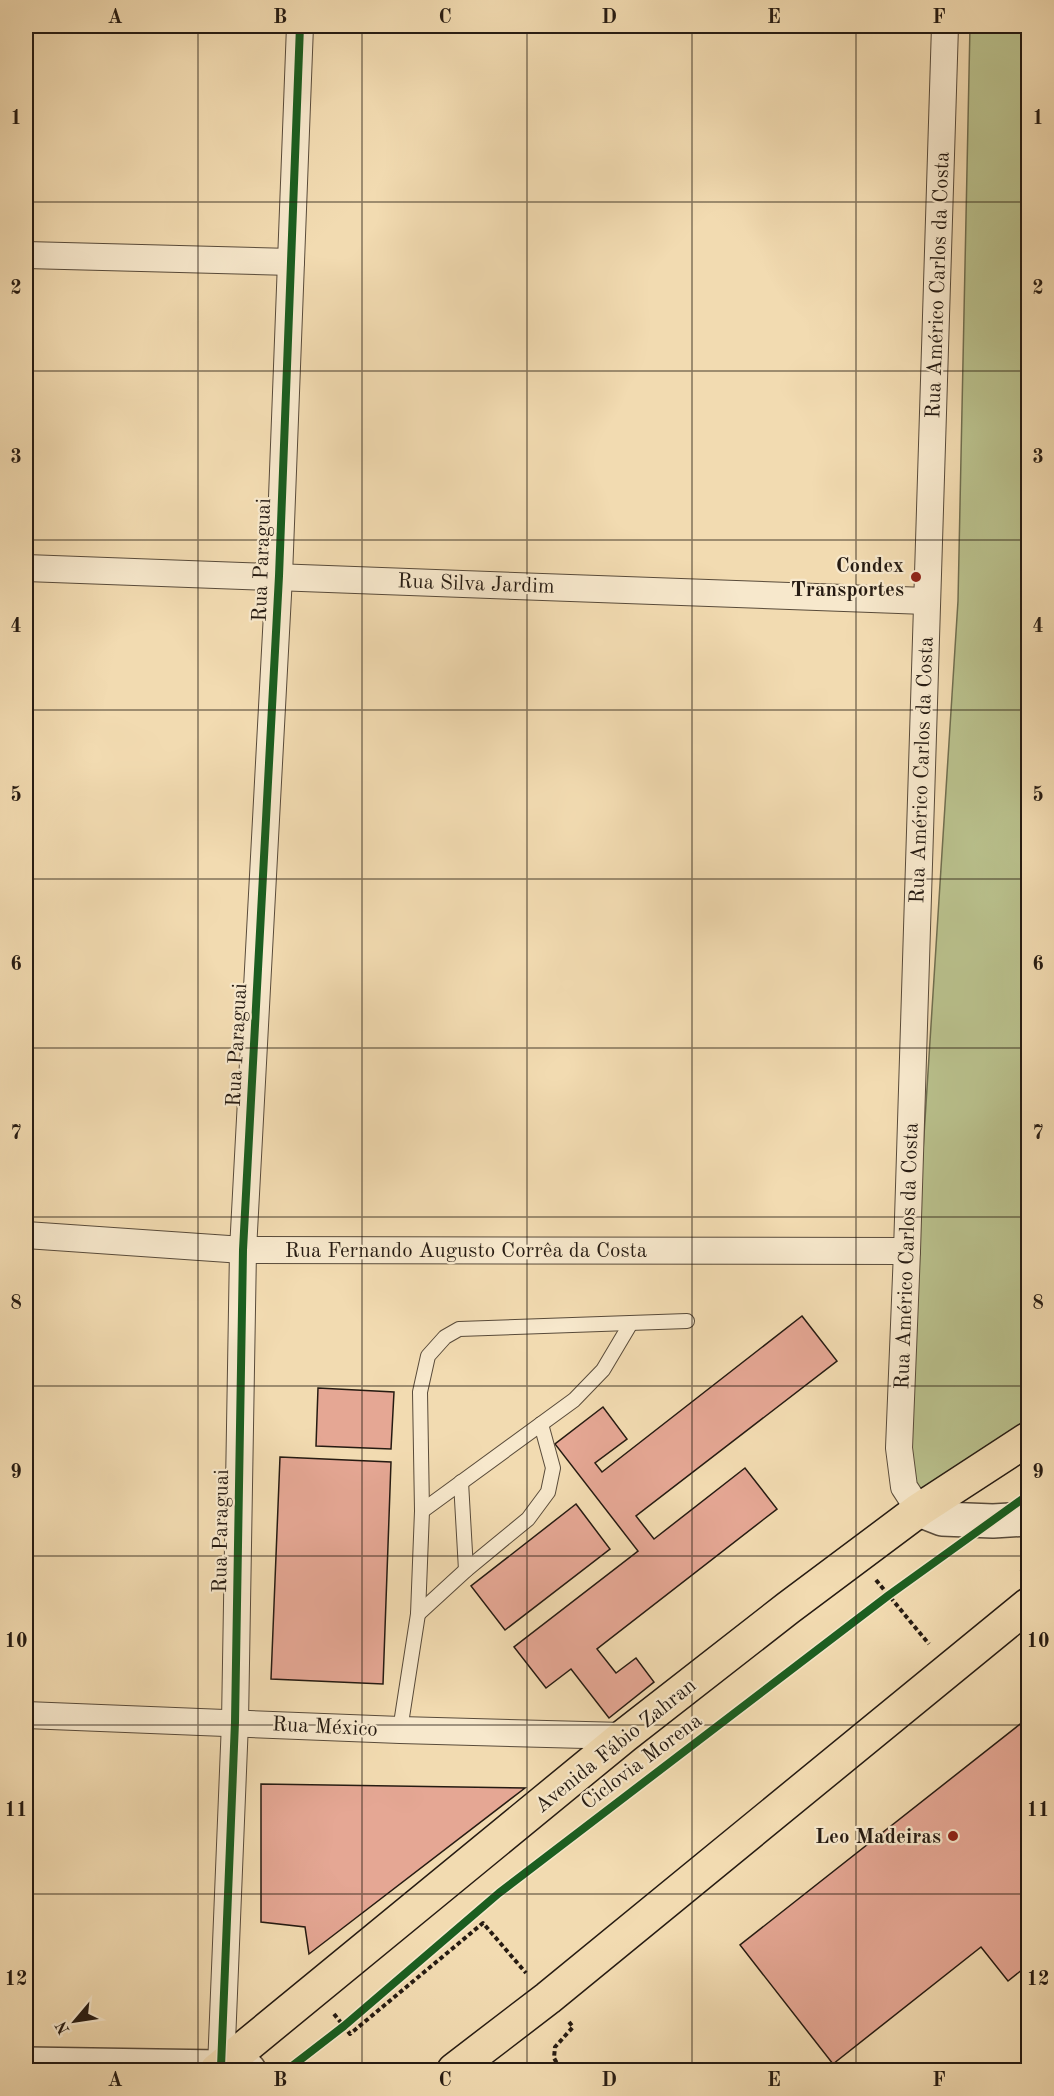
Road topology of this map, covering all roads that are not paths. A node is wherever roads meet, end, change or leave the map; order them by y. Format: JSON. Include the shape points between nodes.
{"nodes":[{"id":1,"x":300,"y":26,"type":"edge"},
{"id":2,"x":945,"y":26,"type":"edge"},
{"id":3,"x":26,"y":255,"type":"edge"},
{"id":4,"x":291,"y":262,"type":"junction"},
{"id":5,"x":26,"y":568,"type":"edge"},
{"id":6,"x":279,"y":576,"type":"junction"},
{"id":7,"x":926,"y":601,"type":"junction"},
{"id":8,"x":26,"y":1235,"type":"edge"},
{"id":9,"x":243,"y":1250,"type":"junction"},
{"id":10,"x":907,"y":1251,"type":"junction"},
{"id":11,"x":687,"y":1321,"type":"dead end"},
{"id":12,"x":631,"y":1323,"type":"junction"},
{"id":13,"x":542,"y":1424,"type":"junction"},
{"id":14,"x":1022,"y":1448,"type":"edge"},
{"id":15,"x":461,"y":1482,"type":"junction"},
{"id":16,"x":919,"y":1510,"type":"junction"},
{"id":17,"x":422,"y":1511,"type":"junction"},
{"id":18,"x":1029,"y":1519,"type":"edge"},
{"id":19,"x":466,"y":1570,"type":"junction"},
{"id":20,"x":1029,"y":1605,"type":"edge"},
{"id":21,"x":418,"y":1614,"type":"junction"},
{"id":22,"x":26,"y":1715,"type":"edge"},
{"id":23,"x":235,"y":1722,"type":"junction"},
{"id":24,"x":400,"y":1730,"type":"junction"},
{"id":25,"x":624,"y":1736,"type":"junction"},
{"id":26,"x":26,"y":2064,"type":"edge"},
{"id":27,"x":229,"y":2069,"type":"edge"},
{"id":28,"x":454,"y":2070,"type":"edge"}],
"edges":[{"from":1,"to":4,"type":"street","name":"Rua Paraguai"},
{"from":2,"to":7,"type":"street","name":"Rua Américo Carlos da Costa"},
{"from":3,"to":4,"type":"street"},
{"from":4,"to":6,"type":"street","name":"Rua Paraguai"},
{"from":5,"to":6,"type":"street","name":"Rua Silva Jardim"},
{"from":6,"to":7,"type":"street","name":"Rua Silva Jardim"},
{"from":6,"to":9,"type":"street","name":"Rua Paraguai"},
{"from":7,"to":10,"type":"street","name":"Rua Américo Carlos da Costa"},
{"from":8,"to":9,"type":"street","name":"Rua Fernando Augusto Corrêa da Costa"},
{"from":9,"to":10,"type":"street","name":"Rua Fernando Augusto Corrêa da Costa"},
{"from":9,"to":23,"type":"street","name":"Rua Paraguai"},
{"from":10,"to":16,"type":"street","name":"Rua Américo Carlos da Costa","via":[[899,1448],[903,1487]]},
{"from":11,"to":12,"type":"lane"},
{"from":12,"to":13,"type":"lane","via":[[603,1370],[574,1400]]},
{"from":12,"to":17,"type":"lane","via":[[459,1329],[445,1337],[428,1356],[420,1392]]},
{"from":13,"to":15,"type":"lane"},
{"from":13,"to":19,"type":"lane","via":[[553,1468],[548,1492],[528,1519]]},
{"from":14,"to":16,"type":"main road","name":"Avenida Fábio Zahran"},
{"from":15,"to":17,"type":"lane"},
{"from":15,"to":19,"type":"lane"},
{"from":16,"to":18,"type":"street","via":[[942,1518]]},
{"from":16,"to":25,"type":"main road","name":"Avenida Fábio Zahran"},
{"from":17,"to":21,"type":"lane"},
{"from":19,"to":21,"type":"lane"},
{"from":20,"to":28,"type":"main road","via":[[548,1998]]},
{"from":21,"to":24,"type":"lane"},
{"from":22,"to":23,"type":"street","name":"Rua México"},
{"from":23,"to":24,"type":"street","name":"Rua México"},
{"from":23,"to":27,"type":"street","name":"Rua Paraguai"},
{"from":24,"to":25,"type":"street","name":"Rua México"},
{"from":25,"to":27,"type":"main road","name":"Avenida Fábio Zahran","via":[[314,1991]]},
{"from":26,"to":27,"type":"street"}]}
